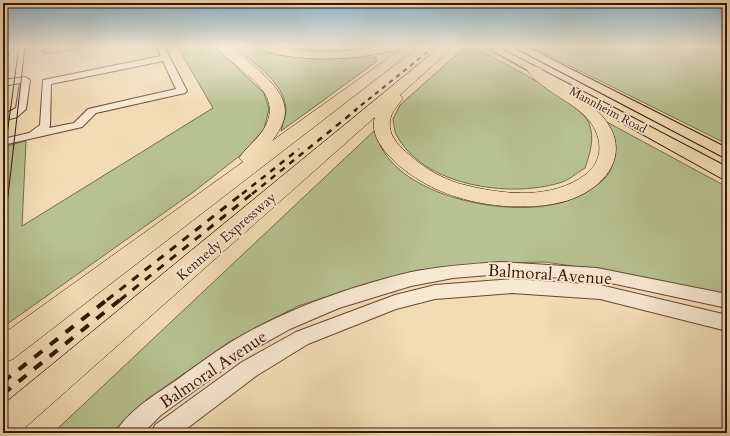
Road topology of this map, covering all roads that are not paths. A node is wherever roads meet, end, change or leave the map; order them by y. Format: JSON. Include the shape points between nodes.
{"nodes":[{"id":1,"x":124,"y":66,"type":"edge"},
{"id":2,"x":170,"y":66,"type":"edge"},
{"id":3,"x":245,"y":66,"type":"edge"},
{"id":4,"x":385,"y":66,"type":"edge"},
{"id":5,"x":424,"y":66,"type":"edge"},
{"id":6,"x":425,"y":66,"type":"edge"},
{"id":7,"x":539,"y":66,"type":"edge"},
{"id":8,"x":540,"y":66,"type":"edge"},
{"id":9,"x":541,"y":66,"type":"edge"},
{"id":10,"x":3,"y":83,"type":"edge"},
{"id":11,"x":3,"y":118,"type":"edge"},
{"id":12,"x":33,"y":135,"type":"junction"},
{"id":13,"x":3,"y":142,"type":"edge"},
{"id":14,"x":727,"y":154,"type":"edge"},
{"id":15,"x":727,"y":174,"type":"edge"},
{"id":16,"x":217,"y":192,"type":"junction"},
{"id":17,"x":727,"y":301,"type":"edge"},
{"id":18,"x":727,"y":323,"type":"edge"},
{"id":19,"x":8,"y":346,"type":"edge"},
{"id":20,"x":3,"y":426,"type":"edge"},
{"id":21,"x":127,"y":433,"type":"edge"},
{"id":22,"x":163,"y":433,"type":"edge"}],
"edges":[{"from":1,"to":12,"type":"street","via":[[46,82],[45,126]]},
{"from":2,"to":12,"type":"street","via":[[182,90],[92,111],[78,125]]},
{"from":3,"to":16,"type":"highway","via":[[273,93],[278,108],[275,123],[261,144]]},
{"from":4,"to":16,"type":"highway"},
{"from":5,"to":20,"type":"highway","name":"Kennedy Expressway"},
{"from":6,"to":7,"type":"highway","via":[[398,95],[385,113],[382,122],[387,143],[399,158],[415,171],[459,191],[509,200],[536,200],[560,195],[583,186],[605,167],[608,154],[604,133],[597,120],[588,110],[548,84]]},
{"from":8,"to":15,"type":"main road","name":"Mannheim Road"},
{"from":9,"to":14,"type":"main road","name":"Mannheim Road"},
{"from":10,"to":11,"type":"street","via":[[25,80],[21,109],[14,115]]},
{"from":12,"to":13,"type":"street"},
{"from":16,"to":19,"type":"highway"},
{"from":17,"to":21,"type":"street","name":"Balmoral Avenue","via":[[597,274],[501,268],[411,279],[335,302],[284,323],[245,344],[154,408]]},
{"from":18,"to":22,"type":"street","name":"Balmoral Avenue","via":[[600,292],[512,286],[435,292],[395,302],[302,338],[249,369]]}]}
